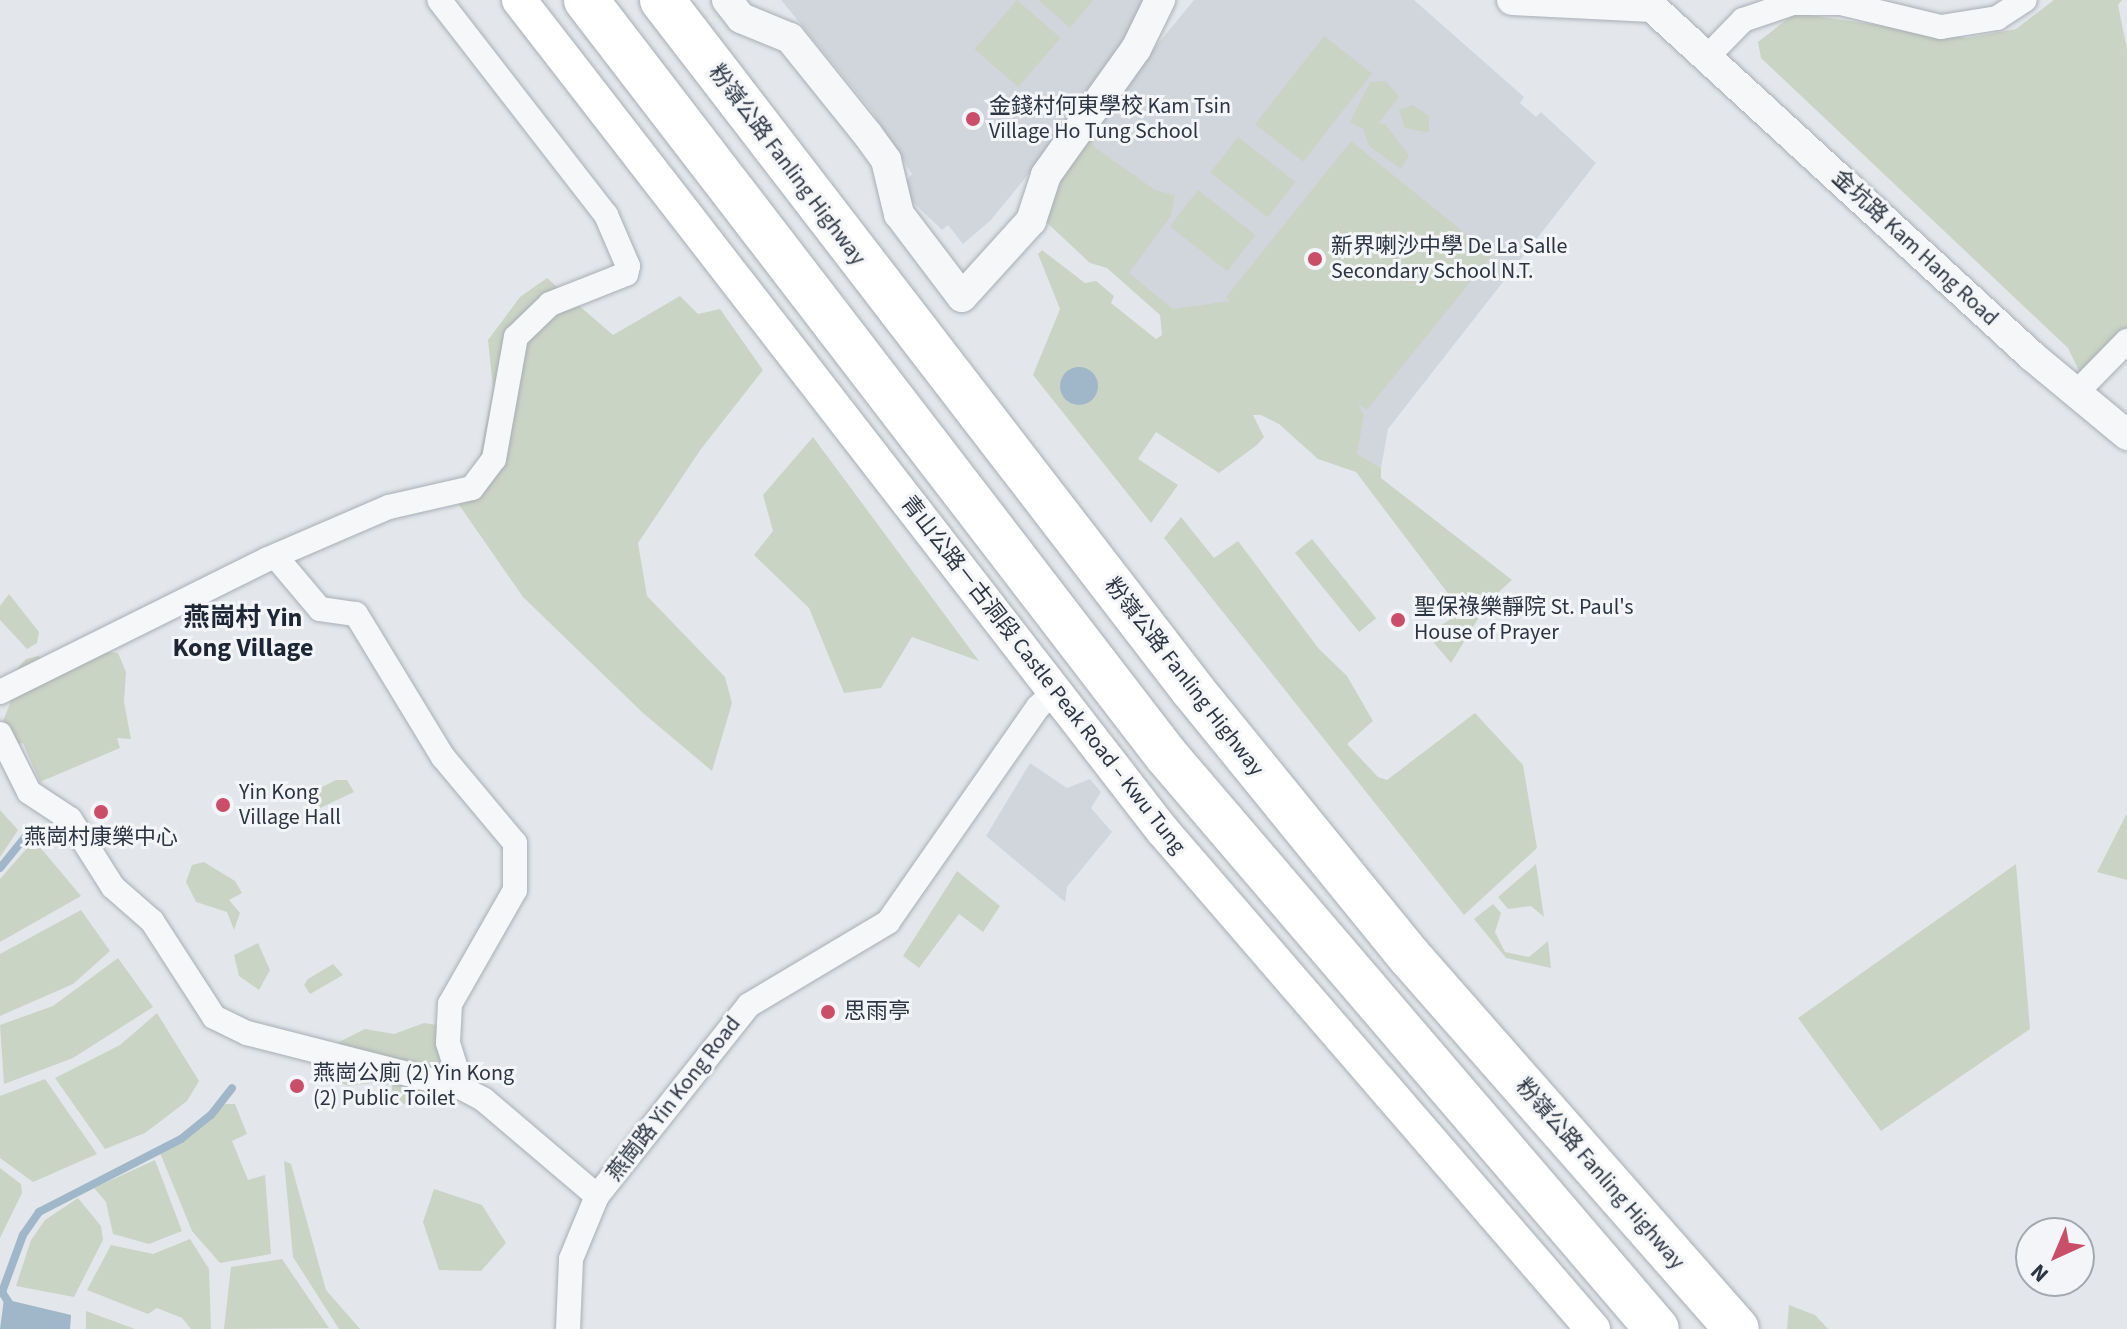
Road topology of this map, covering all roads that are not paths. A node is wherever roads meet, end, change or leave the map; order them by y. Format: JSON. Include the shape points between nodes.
{"nodes":[{"id":1,"x":439,"y":0,"type":"edge"},
{"id":2,"x":519,"y":0,"type":"edge"},
{"id":3,"x":586,"y":0,"type":"edge"},
{"id":4,"x":662,"y":0,"type":"edge"},
{"id":5,"x":727,"y":0,"type":"edge"},
{"id":6,"x":1160,"y":0,"type":"edge"},
{"id":7,"x":1512,"y":0,"type":"edge"},
{"id":8,"x":2025,"y":0,"type":"edge"},
{"id":9,"x":1656,"y":4,"type":"edge"},
{"id":10,"x":1709,"y":55,"type":"junction"},
{"id":11,"x":2127,"y":341,"type":"edge"},
{"id":12,"x":2076,"y":393,"type":"junction"},
{"id":13,"x":2127,"y":435,"type":"edge"},
{"id":14,"x":276,"y":557,"type":"junction"},
{"id":15,"x":1055,"y":691,"type":"junction"},
{"id":16,"x":0,"y":692,"type":"edge"},
{"id":17,"x":0,"y":734,"type":"edge"},
{"id":18,"x":462,"y":1088,"type":"junction"},
{"id":19,"x":597,"y":1196,"type":"junction"},
{"id":20,"x":568,"y":1329,"type":"edge"},
{"id":21,"x":1593,"y":1329,"type":"edge"},
{"id":22,"x":1657,"y":1329,"type":"edge"},
{"id":23,"x":1737,"y":1329,"type":"edge"}],
"edges":[{"from":1,"to":14,"type":"street","via":[[606,215],[628,266],[613,282],[550,304],[516,337],[494,459],[472,488],[389,507]]},
{"from":2,"to":15,"type":"main road","name":"青山公路－古洞段 Castle Peak Road – Kwu Tung"},
{"from":3,"to":22,"type":"highway","via":[[1185,778]]},
{"from":4,"to":23,"type":"highway","name":"粉嶺公路 Fanling Highway","via":[[1192,689],[1410,957]]},
{"from":5,"to":6,"type":"street","via":[[741,18],[790,38],[868,135],[886,160],[899,214],[962,297],[1031,221],[1046,175],[1136,49]]},
{"from":7,"to":9,"type":"street"},
{"from":8,"to":10,"type":"street","via":[[1997,18],[1941,27],[1841,3],[1793,3],[1743,20]]},
{"from":9,"to":10,"type":"street","name":"金坑路 Kam Hang Road"},
{"from":10,"to":12,"type":"street","name":"金坑路 Kam Hang Road"},
{"from":11,"to":12,"type":"street"},
{"from":12,"to":13,"type":"street","name":"金坑路 Kam Hang Road"},
{"from":14,"to":16,"type":"street","via":[[122,634],[96,640]]},
{"from":14,"to":18,"type":"street","via":[[320,609],[356,614],[443,757],[515,843],[515,890],[450,1004],[448,1043]]},
{"from":15,"to":19,"type":"street","name":"燕崗路 Yin Kong Road","via":[[1038,707],[888,922],[749,1005]]},
{"from":15,"to":21,"type":"main road","name":"青山公路－古洞段 Castle Peak Road – Kwu Tung","via":[[1163,831]]},
{"from":17,"to":18,"type":"street","name":"燕崗路 Yin Kong Road","via":[[29,792],[70,819],[113,887],[152,921],[203,1006],[228,1027]]},
{"from":18,"to":19,"type":"street","name":"燕崗路 Yin Kong Road","via":[[483,1099]]},
{"from":19,"to":20,"type":"street","via":[[571,1259]]}]}
